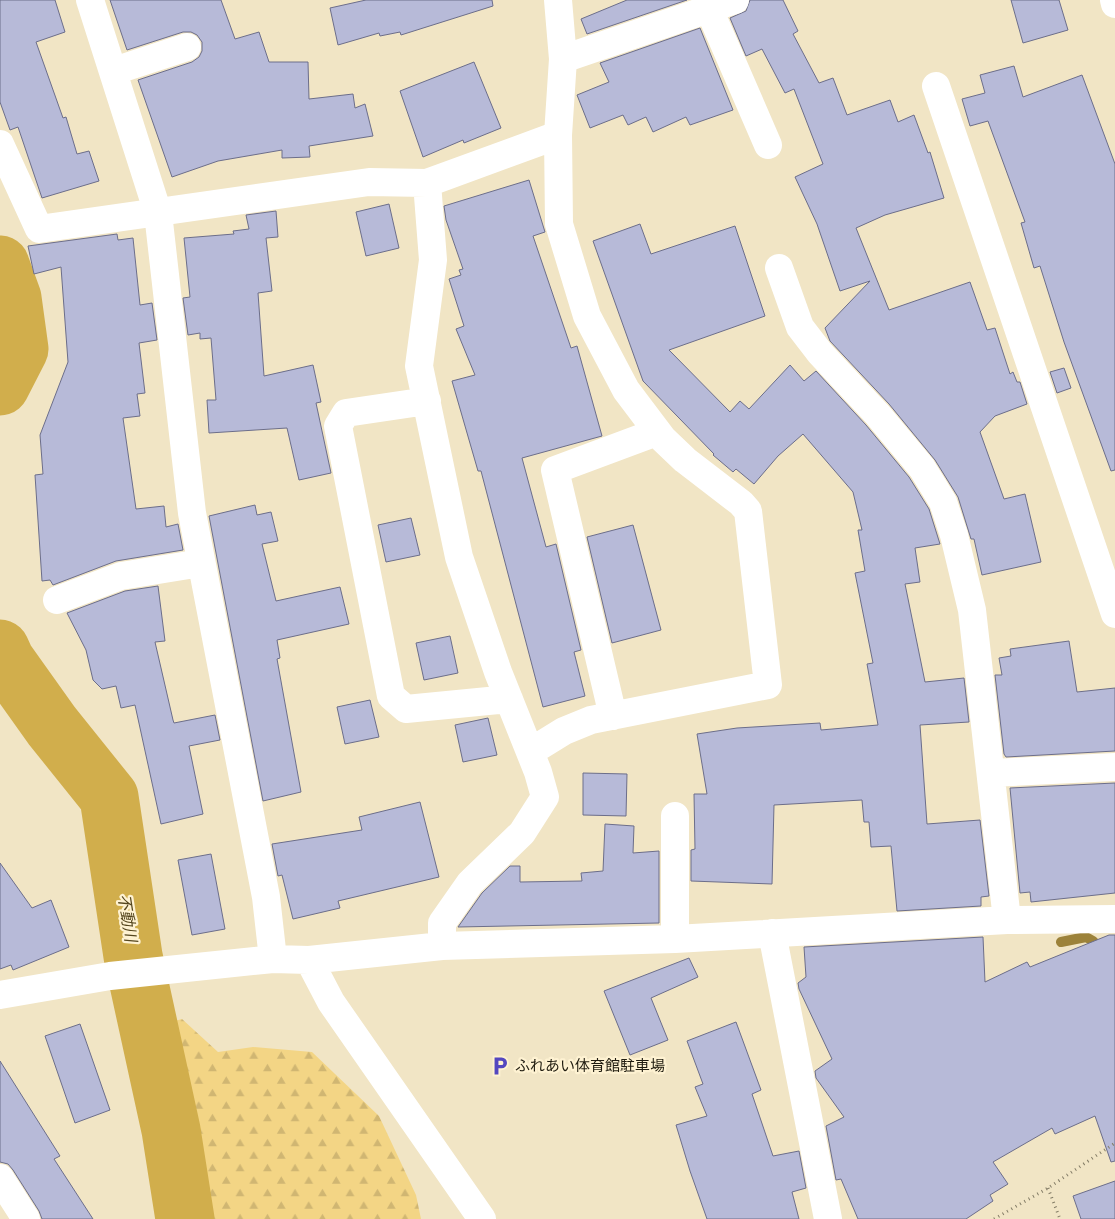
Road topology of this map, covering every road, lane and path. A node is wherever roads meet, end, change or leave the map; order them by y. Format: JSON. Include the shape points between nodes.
{"nodes":[{"id":1,"x":90,"y":0,"type":"edge"},
{"id":2,"x":558,"y":0,"type":"edge"},
{"id":3,"x":1114,"y":0,"type":"edge"},
{"id":4,"x":721,"y":3,"type":"edge"},
{"id":5,"x":1115,"y":4,"type":"edge"},
{"id":6,"x":187,"y":47,"type":"dead end"},
{"id":7,"x":563,"y":59,"type":"junction"},
{"id":8,"x":114,"y":71,"type":"junction"},
{"id":9,"x":936,"y":86,"type":"dead end"},
{"id":10,"x":558,"y":135,"type":"junction"},
{"id":11,"x":0,"y":144,"type":"edge"},
{"id":12,"x":768,"y":145,"type":"dead end"},
{"id":13,"x":427,"y":183,"type":"junction"},
{"id":14,"x":158,"y":212,"type":"junction"},
{"id":15,"x":778,"y":268,"type":"dead end"},
{"id":16,"x":426,"y":401,"type":"junction"},
{"id":17,"x":657,"y":432,"type":"junction"},
{"id":18,"x":201,"y":563,"type":"junction"},
{"id":19,"x":57,"y":600,"type":"dead end"},
{"id":20,"x":1115,"y":614,"type":"edge"},
{"id":21,"x":510,"y":699,"type":"junction"},
{"id":22,"x":613,"y":716,"type":"junction"},
{"id":23,"x":530,"y":752,"type":"junction"},
{"id":24,"x":1115,"y":766,"type":"edge"},
{"id":25,"x":991,"y":773,"type":"junction"},
{"id":26,"x":675,"y":816,"type":"dead end"},
{"id":27,"x":1115,"y":919,"type":"edge"},
{"id":28,"x":1007,"y":920,"type":"junction"},
{"id":29,"x":772,"y":933,"type":"junction"},
{"id":30,"x":675,"y":939,"type":"junction"},
{"id":31,"x":442,"y":946,"type":"junction"},
{"id":32,"x":273,"y":959,"type":"junction"},
{"id":33,"x":309,"y":960,"type":"junction"},
{"id":34,"x":0,"y":995,"type":"edge"},
{"id":35,"x":1115,"y":1143,"type":"edge"},
{"id":36,"x":0,"y":1178,"type":"edge"},
{"id":37,"x":1048,"y":1188,"type":"junction"},
{"id":38,"x":26,"y":1219,"type":"edge"},
{"id":39,"x":482,"y":1219,"type":"edge"},
{"id":40,"x":828,"y":1219,"type":"edge"},
{"id":41,"x":994,"y":1219,"type":"edge"},
{"id":42,"x":1060,"y":1219,"type":"edge"}],
"edges":[{"from":1,"to":8,"type":"street"},
{"from":2,"to":7,"type":"street"},
{"from":3,"to":5,"type":"street"},
{"from":4,"to":7,"type":"street"},
{"from":4,"to":12,"type":"street"},
{"from":6,"to":8,"type":"street"},
{"from":7,"to":10,"type":"street"},
{"from":8,"to":14,"type":"street"},
{"from":9,"to":20,"type":"street"},
{"from":10,"to":13,"type":"street"},
{"from":10,"to":17,"type":"street","via":[[559,224],[587,316],[626,390]]},
{"from":11,"to":14,"type":"street","via":[[39,229]]},
{"from":13,"to":14,"type":"street","via":[[369,182]]},
{"from":13,"to":16,"type":"street","via":[[433,260],[419,366]]},
{"from":14,"to":18,"type":"street","via":[[192,513]]},
{"from":15,"to":25,"type":"street","via":[[800,327],[922,468],[943,502],[972,610]]},
{"from":16,"to":21,"type":"street","via":[[459,557]]},
{"from":16,"to":21,"type":"street","via":[[346,414],[338,426],[391,696],[406,709]]},
{"from":17,"to":22,"type":"street","via":[[555,470]]},
{"from":17,"to":22,"type":"street","via":[[685,460],[748,512],[768,685]]},
{"from":18,"to":19,"type":"street","via":[[122,576]]},
{"from":18,"to":32,"type":"street","via":[[266,897]]},
{"from":21,"to":23,"type":"street"},
{"from":22,"to":23,"type":"street","via":[[591,720],[564,731]]},
{"from":23,"to":31,"type":"street","via":[[545,797],[522,833],[470,883],[442,923]]},
{"from":24,"to":25,"type":"street"},
{"from":25,"to":28,"type":"street"},
{"from":26,"to":30,"type":"street"},
{"from":27,"to":28,"type":"street"},
{"from":28,"to":29,"type":"street"},
{"from":29,"to":30,"type":"street"},
{"from":29,"to":40,"type":"street"},
{"from":30,"to":31,"type":"street"},
{"from":31,"to":33,"type":"street"},
{"from":32,"to":33,"type":"street"},
{"from":32,"to":34,"type":"street","via":[[110,976]]},
{"from":33,"to":39,"type":"street","via":[[331,1002]]},
{"from":35,"to":37,"type":"path"},
{"from":36,"to":38,"type":"street"},
{"from":37,"to":41,"type":"path"},
{"from":37,"to":42,"type":"path"}]}
